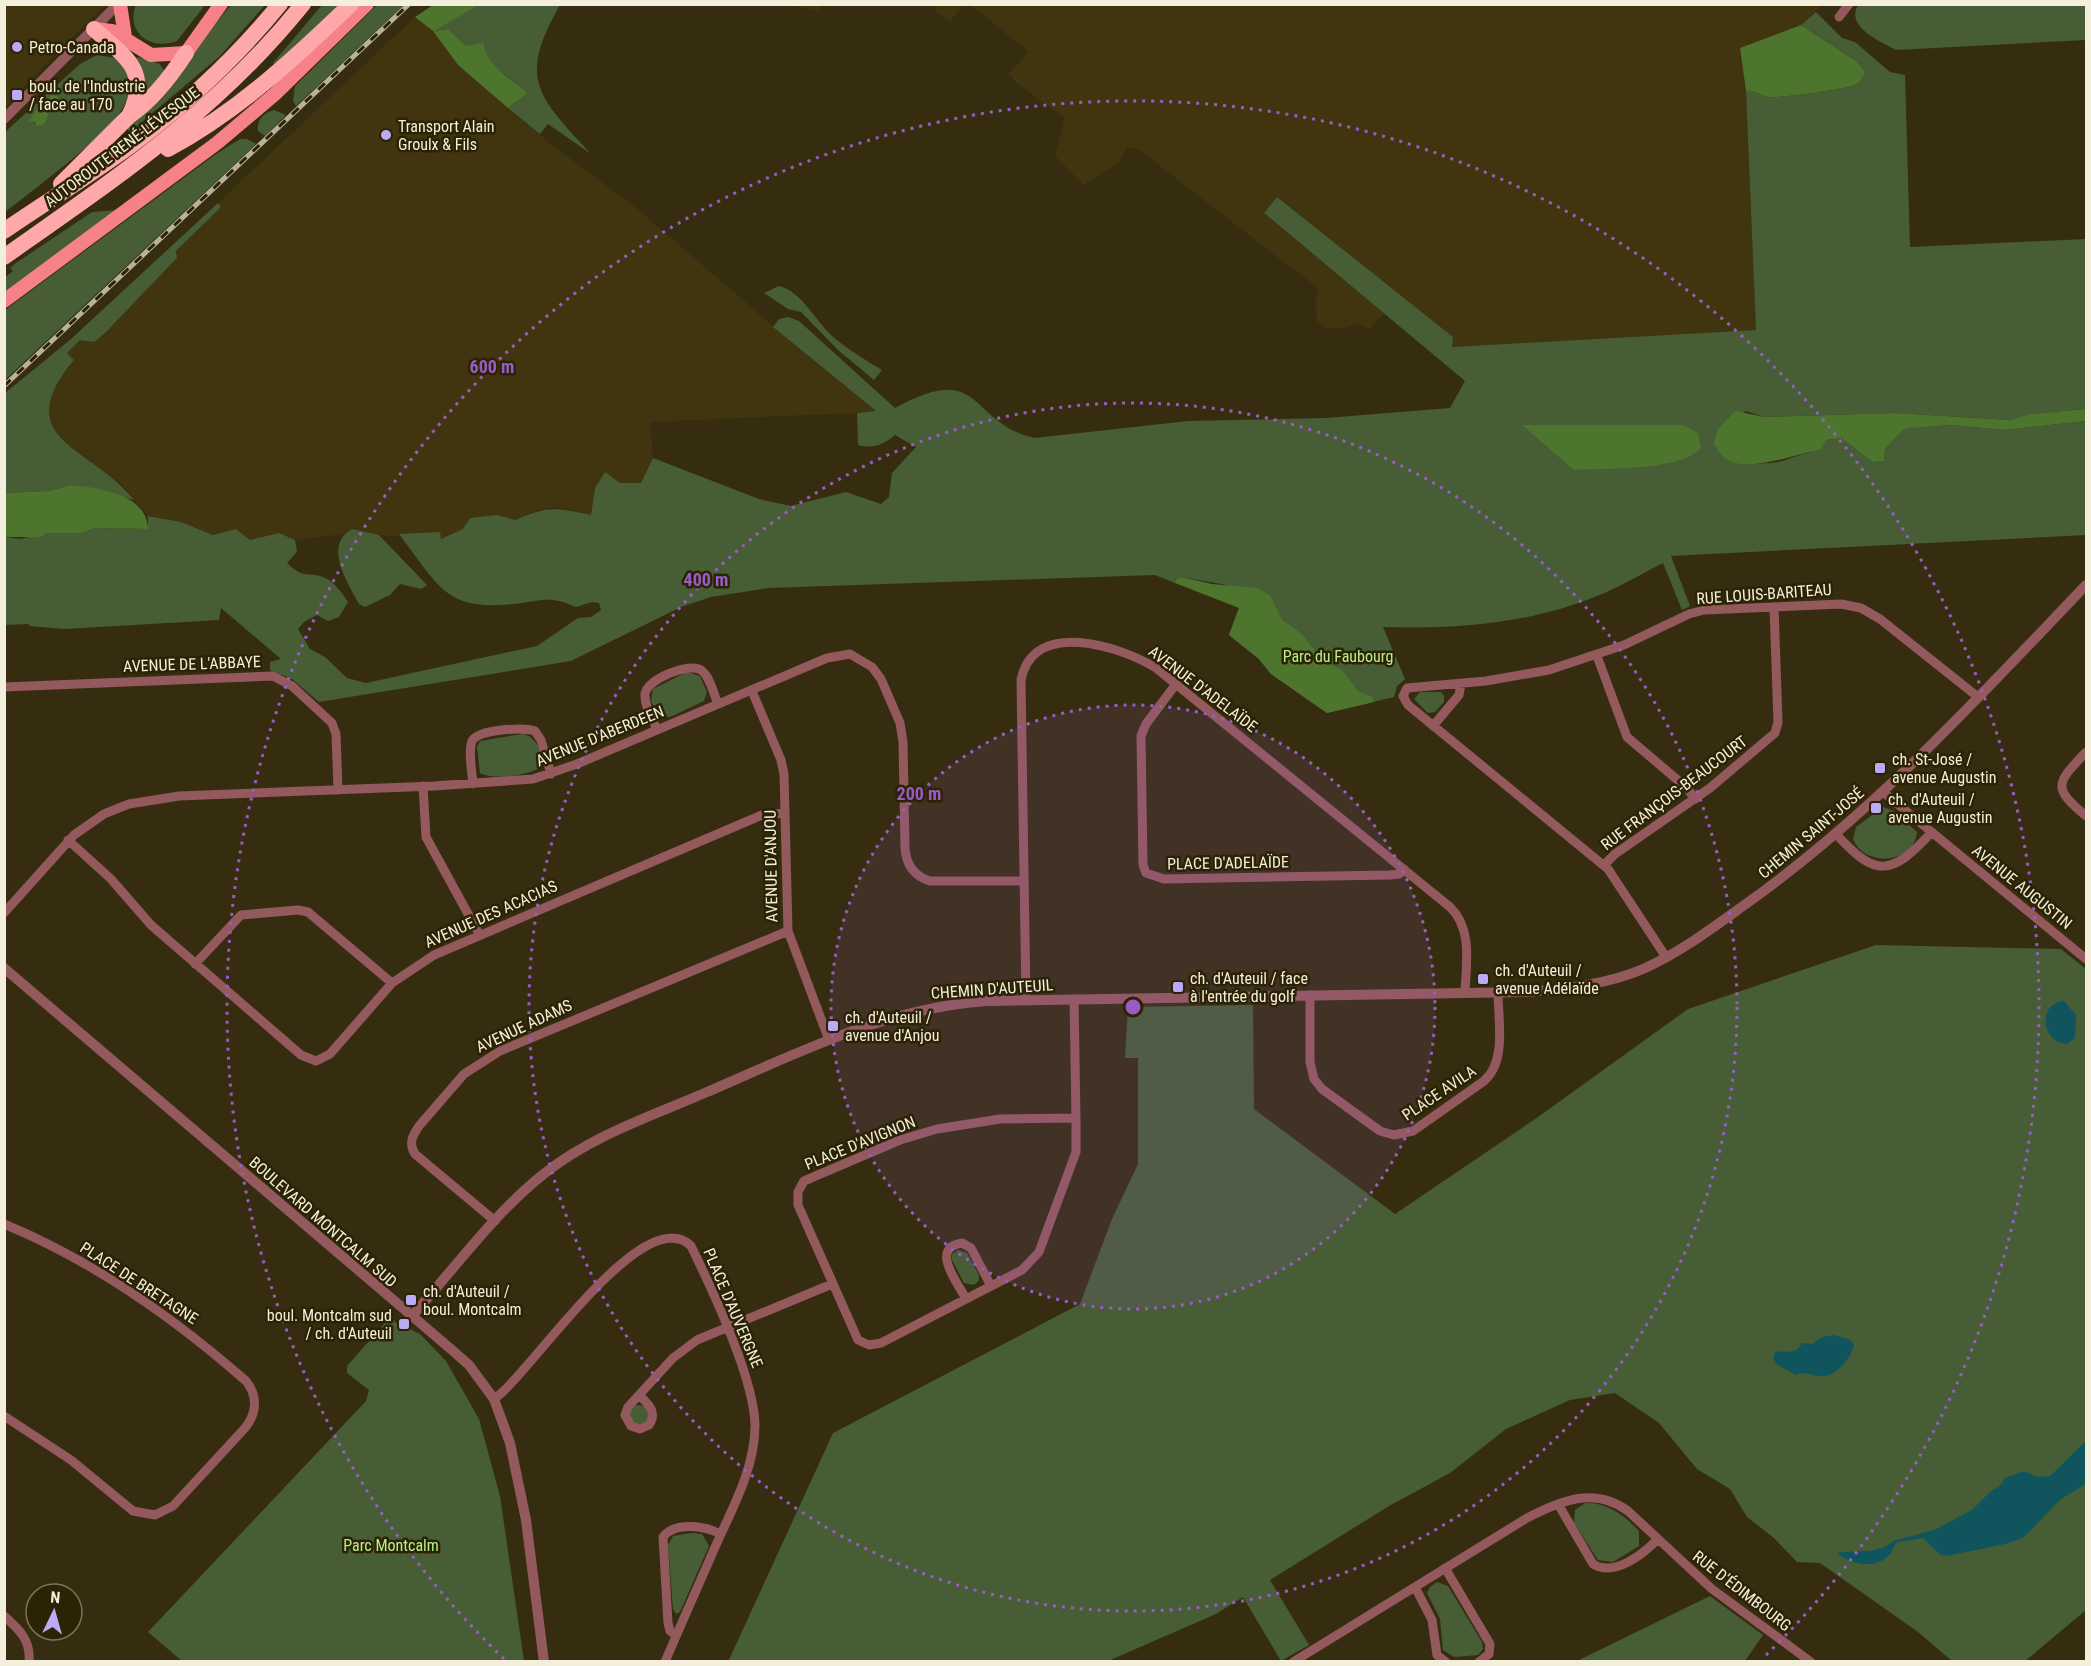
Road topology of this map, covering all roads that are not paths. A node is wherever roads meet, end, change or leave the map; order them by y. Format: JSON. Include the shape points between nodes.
{"nodes":[{"id":1,"x":119,"y":4,"type":"edge"},
{"id":2,"x":221,"y":4,"type":"edge"},
{"id":3,"x":280,"y":4,"type":"edge"},
{"id":4,"x":303,"y":4,"type":"edge"},
{"id":5,"x":351,"y":4,"type":"edge"},
{"id":6,"x":367,"y":4,"type":"edge"},
{"id":7,"x":1849,"y":4,"type":"edge"},
{"id":8,"x":1839,"y":17,"type":"dead end"},
{"id":9,"x":94,"y":29,"type":"junction"},
{"id":10,"x":124,"y":37,"type":"junction"},
{"id":11,"x":186,"y":53,"type":"junction"},
{"id":12,"x":129,"y":116,"type":"junction"},
{"id":13,"x":4,"y":119,"type":"edge"},
{"id":14,"x":115,"y":178,"type":"junction"},
{"id":15,"x":42,"y":204,"type":"junction"},
{"id":16,"x":4,"y":231,"type":"edge"},
{"id":17,"x":4,"y":257,"type":"edge"},
{"id":18,"x":4,"y":301,"type":"edge"},
{"id":19,"x":2086,"y":585,"type":"edge"},
{"id":20,"x":1774,"y":607,"type":"junction"},
{"id":21,"x":1597,"y":656,"type":"junction"},
{"id":22,"x":1176,"y":684,"type":"junction"},
{"id":23,"x":1461,"y":684,"type":"junction"},
{"id":24,"x":4,"y":687,"type":"edge"},
{"id":25,"x":752,"y":691,"type":"junction"},
{"id":26,"x":1978,"y":697,"type":"junction"},
{"id":27,"x":718,"y":704,"type":"junction"},
{"id":28,"x":1433,"y":726,"type":"junction"},
{"id":29,"x":657,"y":730,"type":"junction"},
{"id":30,"x":2086,"y":752,"type":"edge"},
{"id":31,"x":551,"y":774,"type":"junction"},
{"id":32,"x":472,"y":784,"type":"junction"},
{"id":33,"x":423,"y":786,"type":"junction"},
{"id":34,"x":338,"y":790,"type":"junction"},
{"id":35,"x":1883,"y":792,"type":"junction"},
{"id":36,"x":1695,"y":799,"type":"junction"},
{"id":37,"x":785,"y":813,"type":"junction"},
{"id":38,"x":2086,"y":816,"type":"edge"},
{"id":39,"x":1931,"y":833,"type":"junction"},
{"id":40,"x":1836,"y":834,"type":"junction"},
{"id":41,"x":68,"y":840,"type":"junction"},
{"id":42,"x":1604,"y":865,"type":"junction"},
{"id":43,"x":1404,"y":869,"type":"junction"},
{"id":44,"x":1024,"y":881,"type":"junction"},
{"id":45,"x":4,"y":913,"type":"edge"},
{"id":46,"x":788,"y":931,"type":"junction"},
{"id":47,"x":479,"y":934,"type":"junction"},
{"id":48,"x":1666,"y":957,"type":"junction"},
{"id":49,"x":2086,"y":959,"type":"edge"},
{"id":50,"x":195,"y":964,"type":"junction"},
{"id":51,"x":4,"y":969,"type":"edge"},
{"id":52,"x":392,"y":982,"type":"junction"},
{"id":53,"x":1498,"y":992,"type":"junction"},
{"id":54,"x":1465,"y":993,"type":"junction"},
{"id":55,"x":1310,"y":995,"type":"junction"},
{"id":56,"x":1074,"y":999,"type":"junction"},
{"id":57,"x":1026,"y":1000,"type":"junction"},
{"id":58,"x":830,"y":1040,"type":"junction"},
{"id":59,"x":1076,"y":1118,"type":"junction"},
{"id":60,"x":495,"y":1221,"type":"junction"},
{"id":61,"x":4,"y":1224,"type":"edge"},
{"id":62,"x":832,"y":1284,"type":"junction"},
{"id":63,"x":991,"y":1286,"type":"junction"},
{"id":64,"x":966,"y":1299,"type":"junction"},
{"id":65,"x":412,"y":1316,"type":"junction"},
{"id":66,"x":726,"y":1328,"type":"junction"},
{"id":67,"x":639,"y":1395,"type":"dead end"},
{"id":68,"x":494,"y":1399,"type":"junction"},
{"id":69,"x":4,"y":1416,"type":"edge"},
{"id":70,"x":1558,"y":1504,"type":"junction"},
{"id":71,"x":721,"y":1534,"type":"junction"},
{"id":72,"x":1657,"y":1540,"type":"junction"},
{"id":73,"x":1445,"y":1568,"type":"junction"},
{"id":74,"x":1415,"y":1587,"type":"junction"},
{"id":75,"x":4,"y":1616,"type":"edge"},
{"id":76,"x":676,"y":1635,"type":"junction"},
{"id":77,"x":1300,"y":1660,"type":"edge"},
{"id":78,"x":29,"y":1662,"type":"edge"},
{"id":79,"x":544,"y":1662,"type":"edge"},
{"id":80,"x":665,"y":1662,"type":"edge"},
{"id":81,"x":1446,"y":1662,"type":"edge"},
{"id":82,"x":1479,"y":1662,"type":"edge"},
{"id":83,"x":1811,"y":1662,"type":"edge"}],
"edges":[{"from":1,"to":9,"type":"street"},
{"from":1,"to":10,"type":"main road"},
{"from":2,"to":11,"type":"main road"},
{"from":3,"to":15,"type":"highway","name":"AUTOROUTE RENÉ-LÉVESQUE","via":[[182,105],[121,152]]},
{"from":4,"to":14,"type":"highway","name":"AUTOROUTE RENÉ-LÉVESQUE","via":[[218,98]]},
{"from":5,"to":14,"type":"highway","via":[[231,112]]},
{"from":6,"to":18,"type":"main road","via":[[280,89],[217,143]]},
{"from":7,"to":8,"type":"street"},
{"from":9,"to":10,"type":"main road"},
{"from":9,"to":12,"type":"highway","via":[[127,59],[137,75],[138,92]]},
{"from":9,"to":13,"type":"street"},
{"from":10,"to":11,"type":"main road","via":[[151,55]]},
{"from":11,"to":12,"type":"highway","via":[[140,109]]},
{"from":12,"to":15,"type":"highway"},
{"from":14,"to":17,"type":"highway","name":"AUTOROUTE RENÉ-LÉVESQUE"},
{"from":15,"to":16,"type":"highway","name":"AUTOROUTE RENÉ-LÉVESQUE"},
{"from":19,"to":26,"type":"street","name":"CHEMIN SAINT-JOSÉ"},
{"from":20,"to":21,"type":"street","name":"RUE LOUIS-BARITEAU","via":[[1695,612]]},
{"from":20,"to":26,"type":"street","name":"RUE LOUIS-BARITEAU","via":[[1841,604],[1871,612]]},
{"from":20,"to":36,"type":"street","name":"RUE FRANÇOIS-BEAUCOURT","via":[[1778,722],[1775,733]]},
{"from":21,"to":23,"type":"street","name":"RUE LOUIS-BARITEAU","via":[[1531,674]]},
{"from":21,"to":36,"type":"street","via":[[1627,737]]},
{"from":22,"to":43,"type":"street","name":"AVENUE D'ADELAÏDE"},
{"from":22,"to":43,"type":"street","name":"PLACE D'ADELAÏDE","via":[[1141,736],[1146,873],[1164,879],[1390,875]]},
{"from":22,"to":44,"type":"street","name":"AVENUE D'ADELAÏDE","via":[[1135,656],[1108,647],[1056,644],[1032,657],[1022,673],[1021,689]]},
{"from":23,"to":28,"type":"street","via":[[1459,695]]},
{"from":23,"to":28,"type":"street","name":"RUE LOUIS-BARITEAU","via":[[1412,685],[1404,692],[1408,705]]},
{"from":24,"to":34,"type":"street","name":"AVENUE DE L'ABBAYE","via":[[273,676],[292,686],[332,723],[336,734]]},
{"from":25,"to":27,"type":"street","name":"AVENUE D'ABERDEEN"},
{"from":25,"to":37,"type":"street","name":"AVENUE D'ANJOU","via":[[781,760]]},
{"from":25,"to":44,"type":"street","name":"AVENUE D'ABERDEEN","via":[[837,655],[850,654],[867,662],[881,679],[902,729],[905,848],[910,867],[930,881]]},
{"from":26,"to":35,"type":"street","name":"CHEMIN SAINT-JOSÉ"},
{"from":27,"to":29,"type":"street","name":"AVENUE D'ABERDEEN"},
{"from":27,"to":29,"type":"street","via":[[704,672],[683,668],[648,686],[646,702]]},
{"from":28,"to":42,"type":"street","name":"RUE LOUIS-BARITEAU"},
{"from":29,"to":31,"type":"street","name":"AVENUE D'ABERDEEN"},
{"from":30,"to":38,"type":"street","via":[[2066,773],[2062,788],[2067,801]]},
{"from":31,"to":32,"type":"street","name":"AVENUE D'ABERDEEN"},
{"from":31,"to":32,"type":"street","via":[[537,734],[529,729],[513,729],[481,734],[473,741]]},
{"from":32,"to":33,"type":"street","name":"AVENUE D'ABERDEEN"},
{"from":33,"to":34,"type":"street","name":"AVENUE D'ABERDEEN"},
{"from":33,"to":47,"type":"street","via":[[426,837]]},
{"from":34,"to":41,"type":"street","name":"AVENUE D'ABERDEEN","via":[[149,799],[104,814]]},
{"from":35,"to":39,"type":"street","name":"AVENUE AUGUSTIN"},
{"from":35,"to":40,"type":"street","name":"CHEMIN SAINT-JOSÉ"},
{"from":36,"to":42,"type":"street","name":"RUE FRANÇOIS-BEAUCOURT"},
{"from":37,"to":46,"type":"street","name":"AVENUE D'ANJOU"},
{"from":37,"to":47,"type":"street","name":"AVENUE DES ACACIAS","via":[[762,815]]},
{"from":39,"to":40,"type":"street","via":[[1902,862],[1883,866],[1857,857]]},
{"from":39,"to":49,"type":"street","name":"AVENUE AUGUSTIN"},
{"from":40,"to":48,"type":"street","name":"CHEMIN SAINT-JOSÉ","via":[[1757,896]]},
{"from":41,"to":45,"type":"street","name":"AVENUE D'ABERDEEN"},
{"from":41,"to":50,"type":"street","name":"AVENUE DES ACACIAS","via":[[111,879],[151,926]]},
{"from":42,"to":48,"type":"street","name":"RUE LOUIS-BARITEAU"},
{"from":43,"to":54,"type":"street","name":"AVENUE D'ADELAÏDE","via":[[1461,919],[1466,938]]},
{"from":44,"to":57,"type":"street","name":"AVENUE D'ADELAÏDE"},
{"from":46,"to":58,"type":"street","name":"AVENUE D'ANJOU"},
{"from":46,"to":60,"type":"street","name":"AVENUE ADAMS","via":[[500,1051],[464,1074],[419,1125],[411,1145],[415,1154]]},
{"from":47,"to":52,"type":"street","name":"AVENUE DES ACACIAS","via":[[434,955]]},
{"from":48,"to":53,"type":"street","name":"CHEMIN D'AUTEUIL","via":[[1603,981],[1538,991]]},
{"from":50,"to":52,"type":"street","via":[[241,915],[298,910],[317,916]]},
{"from":50,"to":52,"type":"street","name":"AVENUE DES ACACIAS","via":[[301,1055],[314,1061],[326,1057]]},
{"from":51,"to":65,"type":"street","name":"BOULEVARD MONTCALM SUD"},
{"from":53,"to":54,"type":"street","name":"CHEMIN D'AUTEUIL"},
{"from":53,"to":55,"type":"street","name":"PLACE AVILA","via":[[1498,1053],[1493,1072],[1417,1128],[1394,1135],[1380,1131],[1314,1079],[1310,1062]]},
{"from":54,"to":55,"type":"street","name":"CHEMIN D'AUTEUIL"},
{"from":55,"to":56,"type":"street","name":"CHEMIN D'AUTEUIL"},
{"from":56,"to":57,"type":"street","name":"CHEMIN D'AUTEUIL"},
{"from":56,"to":59,"type":"street","name":"PLACE D'AVIGNON"},
{"from":57,"to":58,"type":"street","name":"CHEMIN D'AUTEUIL","via":[[920,1010]]},
{"from":58,"to":60,"type":"street","name":"CHEMIN D'AUTEUIL","via":[[597,1139],[550,1169]]},
{"from":59,"to":62,"type":"street","name":"PLACE D'AVIGNON","via":[[1000,1119],[937,1129],[900,1140],[804,1181],[798,1191],[798,1205]]},
{"from":59,"to":63,"type":"street","name":"PLACE D'AVIGNON","via":[[1076,1152],[1039,1252],[1028,1266]]},
{"from":60,"to":65,"type":"street","name":"CHEMIN D'AUTEUIL"},
{"from":61,"to":69,"type":"street","name":"PLACE DE BRETAGNE","via":[[85,1264],[160,1310],[246,1381],[255,1404],[246,1428],[181,1498],[167,1511],[149,1516],[133,1511],[71,1460]]},
{"from":62,"to":64,"type":"street","name":"PLACE D'AVIGNON","via":[[854,1336],[869,1345],[881,1343]]},
{"from":62,"to":66,"type":"street"},
{"from":63,"to":64,"type":"street","name":"PLACE D'AVIGNON"},
{"from":63,"to":64,"type":"street","via":[[971,1248],[962,1243],[951,1246],[946,1260]]},
{"from":65,"to":68,"type":"street","name":"BOULEVARD MONTCALM SUD","via":[[469,1365]]},
{"from":66,"to":67,"type":"street","via":[[680,1351]]},
{"from":66,"to":68,"type":"street","name":"PLACE D'AUVERGNE","via":[[691,1246],[682,1238],[665,1238],[633,1256],[600,1282]]},
{"from":66,"to":71,"type":"street","name":"PLACE D'AUVERGNE","via":[[747,1381],[755,1424],[749,1466]]},
{"from":68,"to":79,"type":"street","name":"BOULEVARD MONTCALM SUD","via":[[519,1482]]},
{"from":70,"to":72,"type":"street","name":"RUE D'ÉDIMBOURG","via":[[1580,1498],[1606,1499],[1628,1511]]},
{"from":70,"to":72,"type":"street","via":[[1599,1568],[1621,1565]]},
{"from":70,"to":73,"type":"street","name":"RUE D'ÉDIMBOURG","via":[[1527,1518]]},
{"from":71,"to":76,"type":"street","name":"PLACE D'AUVERGNE"},
{"from":71,"to":76,"type":"street","via":[[693,1527],[673,1529],[663,1537],[668,1623]]},
{"from":72,"to":83,"type":"street","name":"RUE D'ÉDIMBOURG","via":[[1720,1596]]},
{"from":73,"to":74,"type":"street","name":"RUE D'ÉDIMBOURG"},
{"from":73,"to":82,"type":"street","via":[[1490,1644],[1489,1654]]},
{"from":74,"to":77,"type":"street","name":"RUE D'ÉDIMBOURG"},
{"from":74,"to":81,"type":"street","via":[[1432,1620],[1437,1654]]},
{"from":75,"to":78,"type":"street","via":[[25,1637]]},
{"from":76,"to":80,"type":"street","name":"PLACE D'AUVERGNE"}]}
